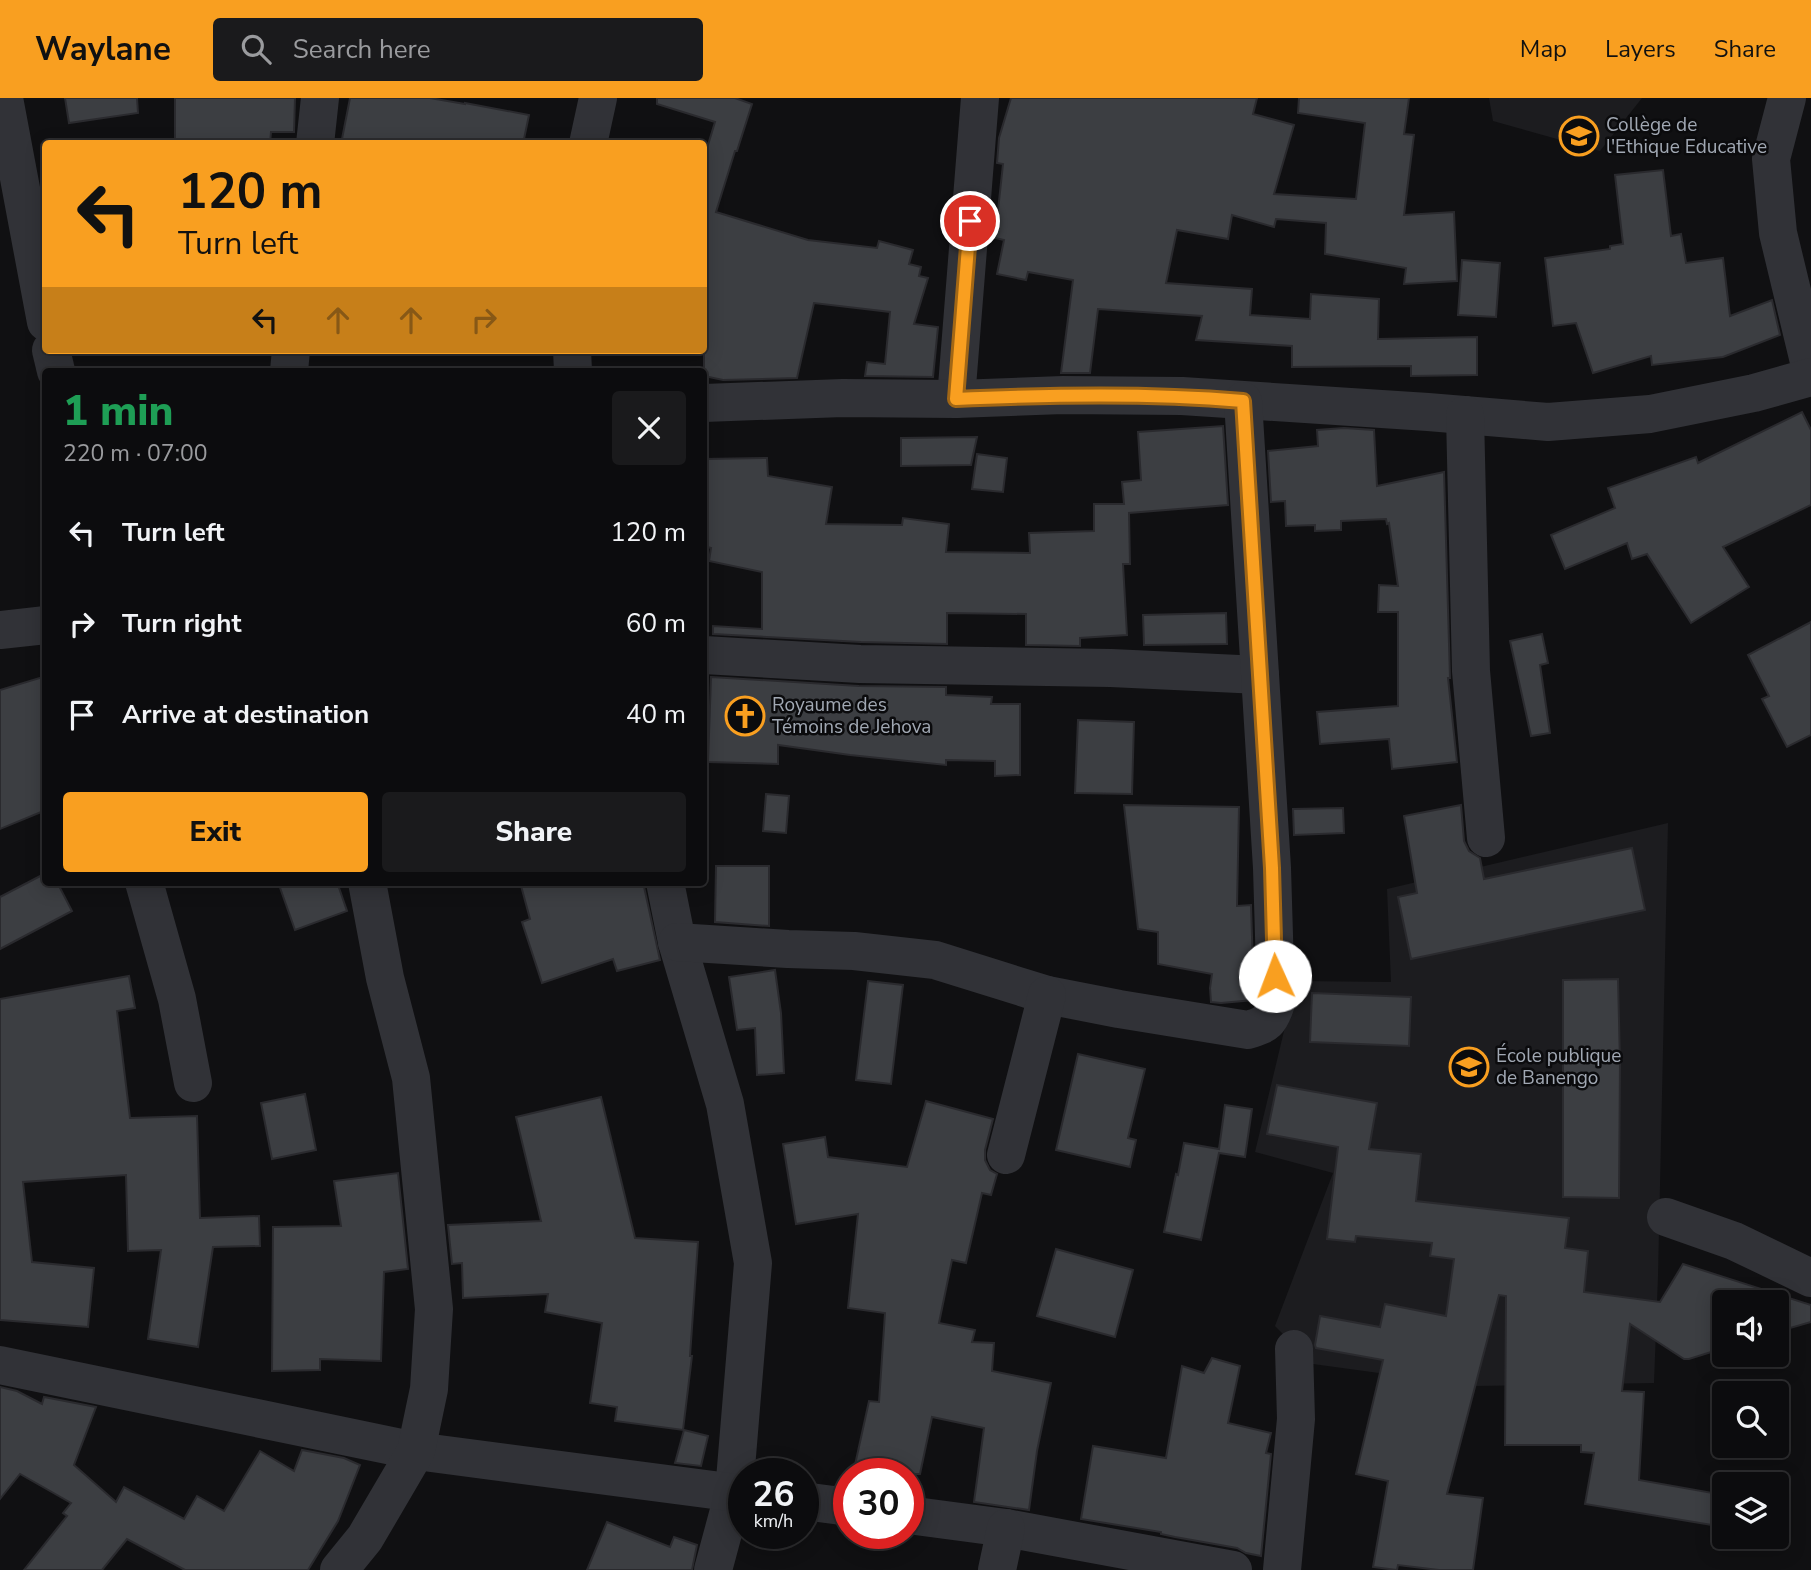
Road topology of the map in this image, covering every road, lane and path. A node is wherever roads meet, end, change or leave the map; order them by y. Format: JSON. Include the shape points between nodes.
{"nodes":[{"id":1,"x":4,"y":98,"type":"edge"},
{"id":2,"x":320,"y":98,"type":"edge"},
{"id":3,"x":598,"y":98,"type":"edge"},
{"id":4,"x":980,"y":98,"type":"edge"},
{"id":5,"x":1787,"y":98,"type":"edge"},
{"id":6,"x":315,"y":140,"type":"edge"},
{"id":7,"x":589,"y":140,"type":"edge"},
{"id":8,"x":1802,"y":294,"type":"edge"},
{"id":9,"x":42,"y":301,"type":"edge"},
{"id":10,"x":1811,"y":370,"type":"edge"},
{"id":11,"x":1811,"y":377,"type":"edge"},
{"id":12,"x":956,"y":399,"type":"junction"},
{"id":13,"x":1243,"y":401,"type":"junction"},
{"id":14,"x":707,"y":403,"type":"edge"},
{"id":15,"x":1465,"y":415,"type":"junction"},
{"id":16,"x":42,"y":625,"type":"edge"},
{"id":17,"x":0,"y":630,"type":"edge"},
{"id":18,"x":707,"y":655,"type":"edge"},
{"id":19,"x":1260,"y":675,"type":"junction"},
{"id":20,"x":1486,"y":838,"type":"dead end"},
{"id":21,"x":145,"y":886,"type":"edge"},
{"id":22,"x":368,"y":886,"type":"edge"},
{"id":23,"x":665,"y":886,"type":"edge"},
{"id":24,"x":677,"y":942,"type":"junction"},
{"id":25,"x":1047,"y":995,"type":"junction"},
{"id":26,"x":193,"y":1083,"type":"dead end"},
{"id":27,"x":1006,"y":1155,"type":"dead end"},
{"id":28,"x":1666,"y":1217,"type":"dead end"},
{"id":29,"x":1811,"y":1278,"type":"edge"},
{"id":30,"x":1294,"y":1349,"type":"dead end"},
{"id":31,"x":0,"y":1365,"type":"edge"},
{"id":32,"x":416,"y":1451,"type":"junction"},
{"id":33,"x":741,"y":1458,"type":"edge"},
{"id":34,"x":728,"y":1492,"type":"edge"},
{"id":35,"x":924,"y":1517,"type":"edge"},
{"id":36,"x":728,"y":1526,"type":"edge"},
{"id":37,"x":1006,"y":1528,"type":"junction"},
{"id":38,"x":339,"y":1570,"type":"edge"},
{"id":39,"x":713,"y":1570,"type":"edge"},
{"id":40,"x":997,"y":1570,"type":"edge"},
{"id":41,"x":1233,"y":1570,"type":"edge"},
{"id":42,"x":1282,"y":1570,"type":"edge"}],
"edges":[{"from":1,"to":9,"type":"street"},
{"from":2,"to":6,"type":"street"},
{"from":3,"to":7,"type":"street"},
{"from":4,"to":12,"type":"street"},
{"from":5,"to":8,"type":"street","via":[[1772,159],[1778,233]]},
{"from":8,"to":10,"type":"street"},
{"from":11,"to":15,"type":"street","via":[[1650,414],[1548,422]]},
{"from":12,"to":13,"type":"street","via":[[1063,395]]},
{"from":12,"to":14,"type":"street"},
{"from":13,"to":15,"type":"street"},
{"from":13,"to":19,"type":"street"},
{"from":15,"to":20,"type":"street","via":[[1471,671]]},
{"from":16,"to":17,"type":"street"},
{"from":18,"to":19,"type":"street"},
{"from":19,"to":25,"type":"street","via":[[1273,895],[1276,1003],[1271,1019],[1248,1030]]},
{"from":21,"to":26,"type":"street","via":[[177,999]]},
{"from":22,"to":32,"type":"street","via":[[411,1078],[434,1309],[429,1389]]},
{"from":23,"to":24,"type":"street"},
{"from":24,"to":25,"type":"street","via":[[935,960]]},
{"from":24,"to":33,"type":"street","via":[[725,1104],[753,1263]]},
{"from":25,"to":27,"type":"street"},
{"from":28,"to":29,"type":"street","via":[[1734,1241]]},
{"from":30,"to":42,"type":"street","via":[[1296,1419]]},
{"from":31,"to":32,"type":"street"},
{"from":32,"to":34,"type":"street"},
{"from":32,"to":38,"type":"street","via":[[365,1538]]},
{"from":35,"to":37,"type":"street"},
{"from":36,"to":39,"type":"street"},
{"from":37,"to":40,"type":"street"},
{"from":37,"to":41,"type":"street"}]}
